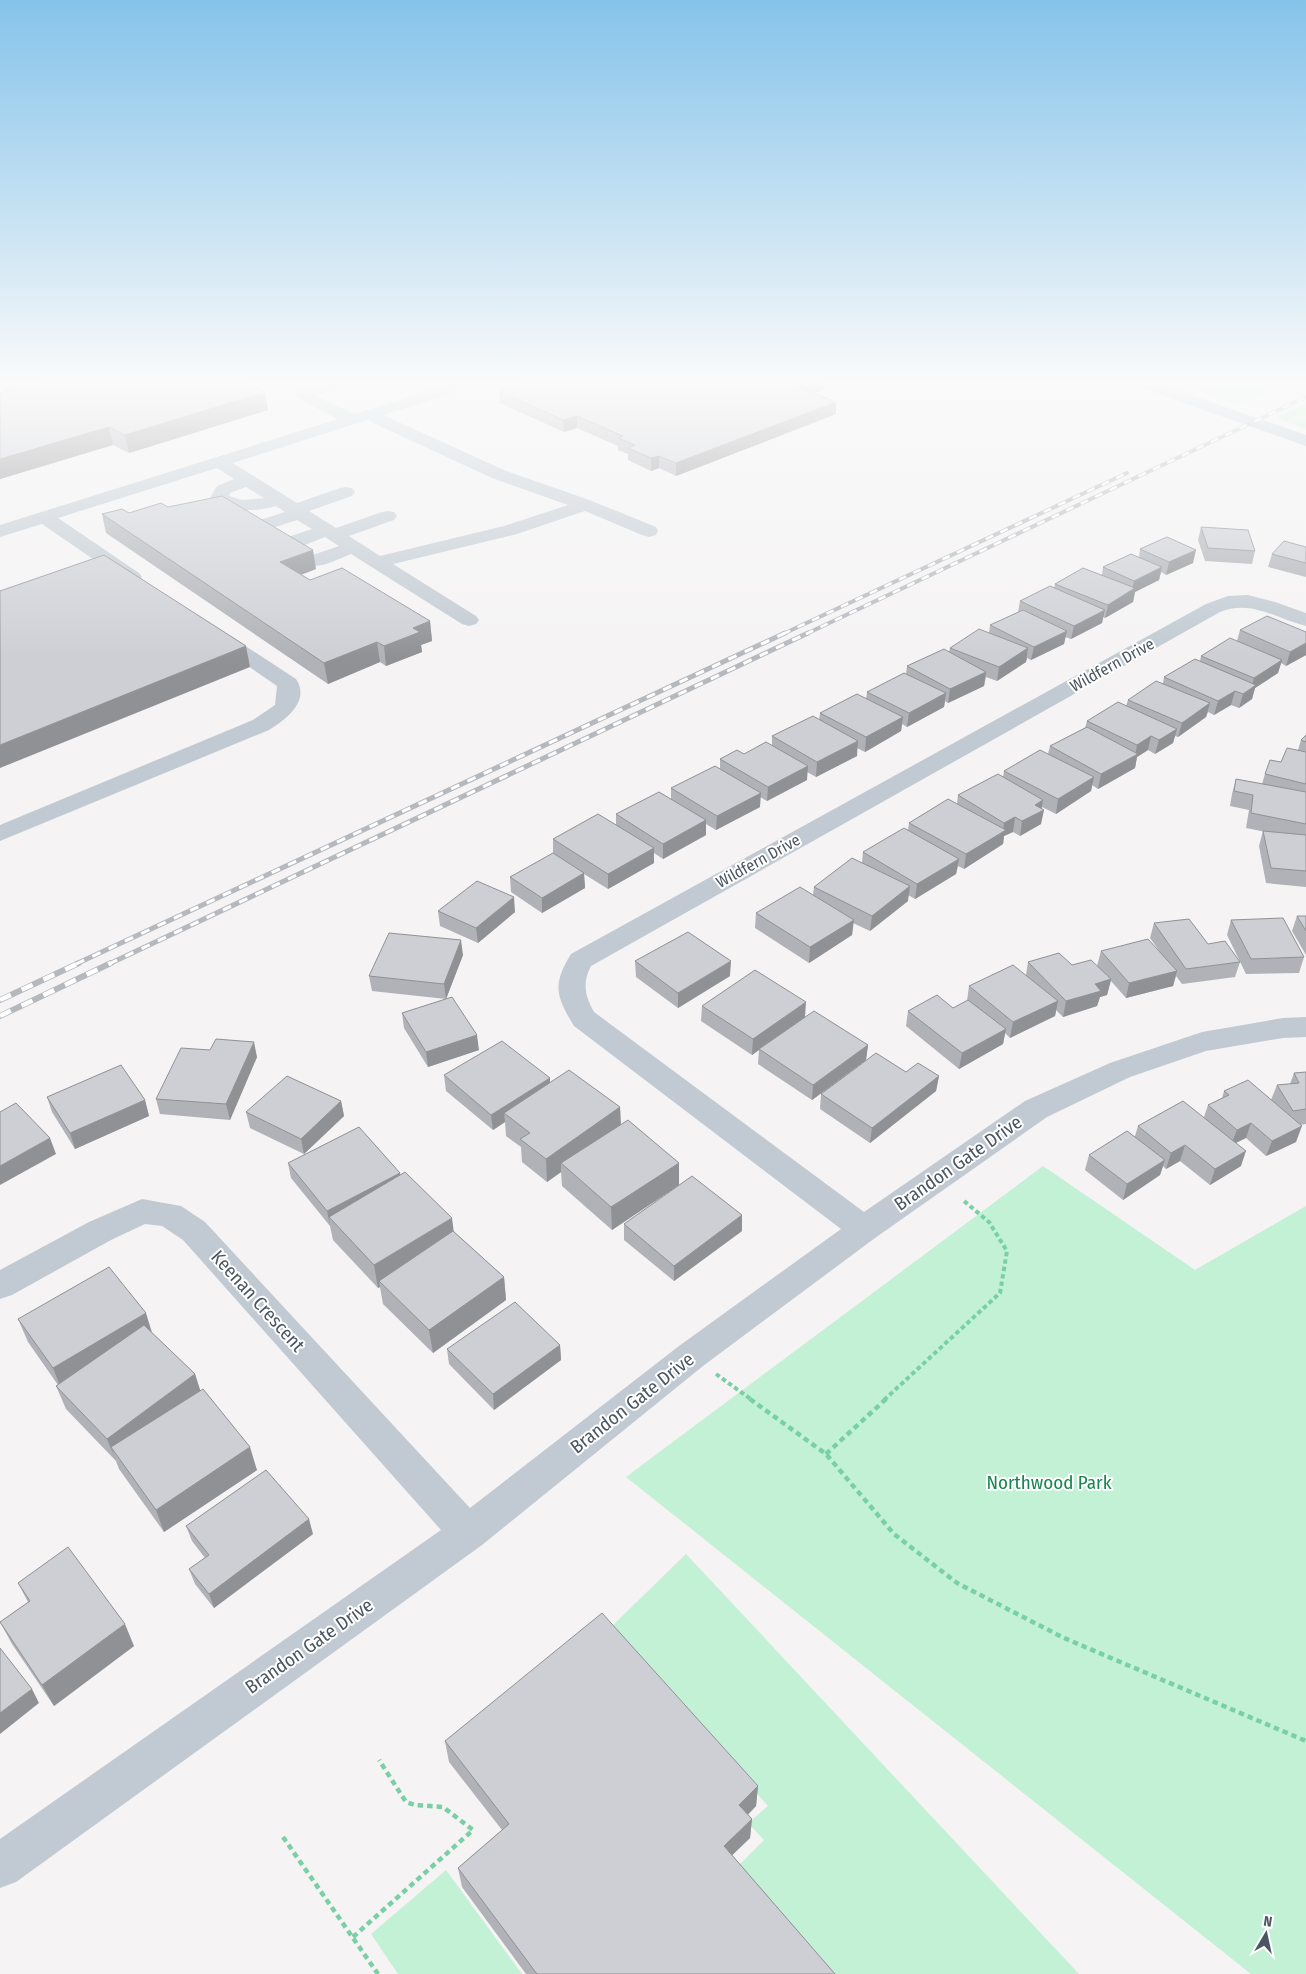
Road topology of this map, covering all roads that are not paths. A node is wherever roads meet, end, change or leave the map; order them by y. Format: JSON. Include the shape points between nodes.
{"nodes":[{"id":1,"x":177,"y":475,"type":"edge"},
{"id":2,"x":240,"y":475,"type":"edge"},
{"id":3,"x":501,"y":475,"type":"edge"},
{"id":4,"x":248,"y":480,"type":"junction"},
{"id":5,"x":346,"y":492,"type":"dead end"},
{"id":6,"x":279,"y":500,"type":"junction"},
{"id":7,"x":586,"y":505,"type":"junction"},
{"id":8,"x":297,"y":511,"type":"junction"},
{"id":9,"x":388,"y":516,"type":"dead end"},
{"id":10,"x":44,"y":517,"type":"junction"},
{"id":11,"x":254,"y":528,"type":"edge"},
{"id":12,"x":0,"y":531,"type":"edge"},
{"id":13,"x":649,"y":531,"type":"dead end"},
{"id":14,"x":331,"y":533,"type":"junction"},
{"id":15,"x":286,"y":544,"type":"edge"},
{"id":16,"x":353,"y":546,"type":"junction"},
{"id":17,"x":314,"y":561,"type":"edge"},
{"id":18,"x":377,"y":562,"type":"junction"},
{"id":19,"x":148,"y":589,"type":"edge"},
{"id":20,"x":469,"y":620,"type":"dead end"},
{"id":21,"x":1306,"y":620,"type":"edge"},
{"id":22,"x":198,"y":622,"type":"edge"},
{"id":23,"x":0,"y":834,"type":"edge"},
{"id":24,"x":1306,"y":1027,"type":"edge"},
{"id":25,"x":864,"y":1229,"type":"junction"},
{"id":26,"x":0,"y":1286,"type":"edge"},
{"id":27,"x":468,"y":1533,"type":"junction"},
{"id":28,"x":0,"y":1866,"type":"edge"}],
"edges":[{"from":1,"to":10,"type":"street"},
{"from":2,"to":4,"type":"street"},
{"from":3,"to":7,"type":"street"},
{"from":4,"to":6,"type":"street"},
{"from":4,"to":6,"type":"street","via":[[223,490],[219,498],[246,507]]},
{"from":5,"to":8,"type":"street"},
{"from":6,"to":8,"type":"street"},
{"from":7,"to":13,"type":"street"},
{"from":7,"to":18,"type":"street","via":[[510,530]]},
{"from":8,"to":11,"type":"street"},
{"from":8,"to":14,"type":"street"},
{"from":9,"to":14,"type":"street"},
{"from":10,"to":12,"type":"street"},
{"from":10,"to":19,"type":"street"},
{"from":14,"to":15,"type":"street"},
{"from":14,"to":16,"type":"street"},
{"from":16,"to":17,"type":"street"},
{"from":16,"to":18,"type":"street"},
{"from":18,"to":20,"type":"street"},
{"from":21,"to":25,"type":"street","name":"Wildfern Drive","via":[[1248,602],[1228,602],[1213,608],[581,960],[571,976],[572,1000],[584,1019]]},
{"from":22,"to":23,"type":"street","via":[[288,684],[290,699],[282,712],[261,725]]},
{"from":24,"to":25,"type":"street","name":"Brandon Gate Drive","via":[[1202,1042],[1112,1074],[1036,1108]]},
{"from":25,"to":27,"type":"street","name":"Brandon Gate Drive","via":[[691,1356]]},
{"from":26,"to":27,"type":"street","name":"Keenan Crescent","via":[[100,1230],[142,1211],[170,1215],[194,1231]]},
{"from":27,"to":28,"type":"street","name":"Brandon Gate Drive"}]}
